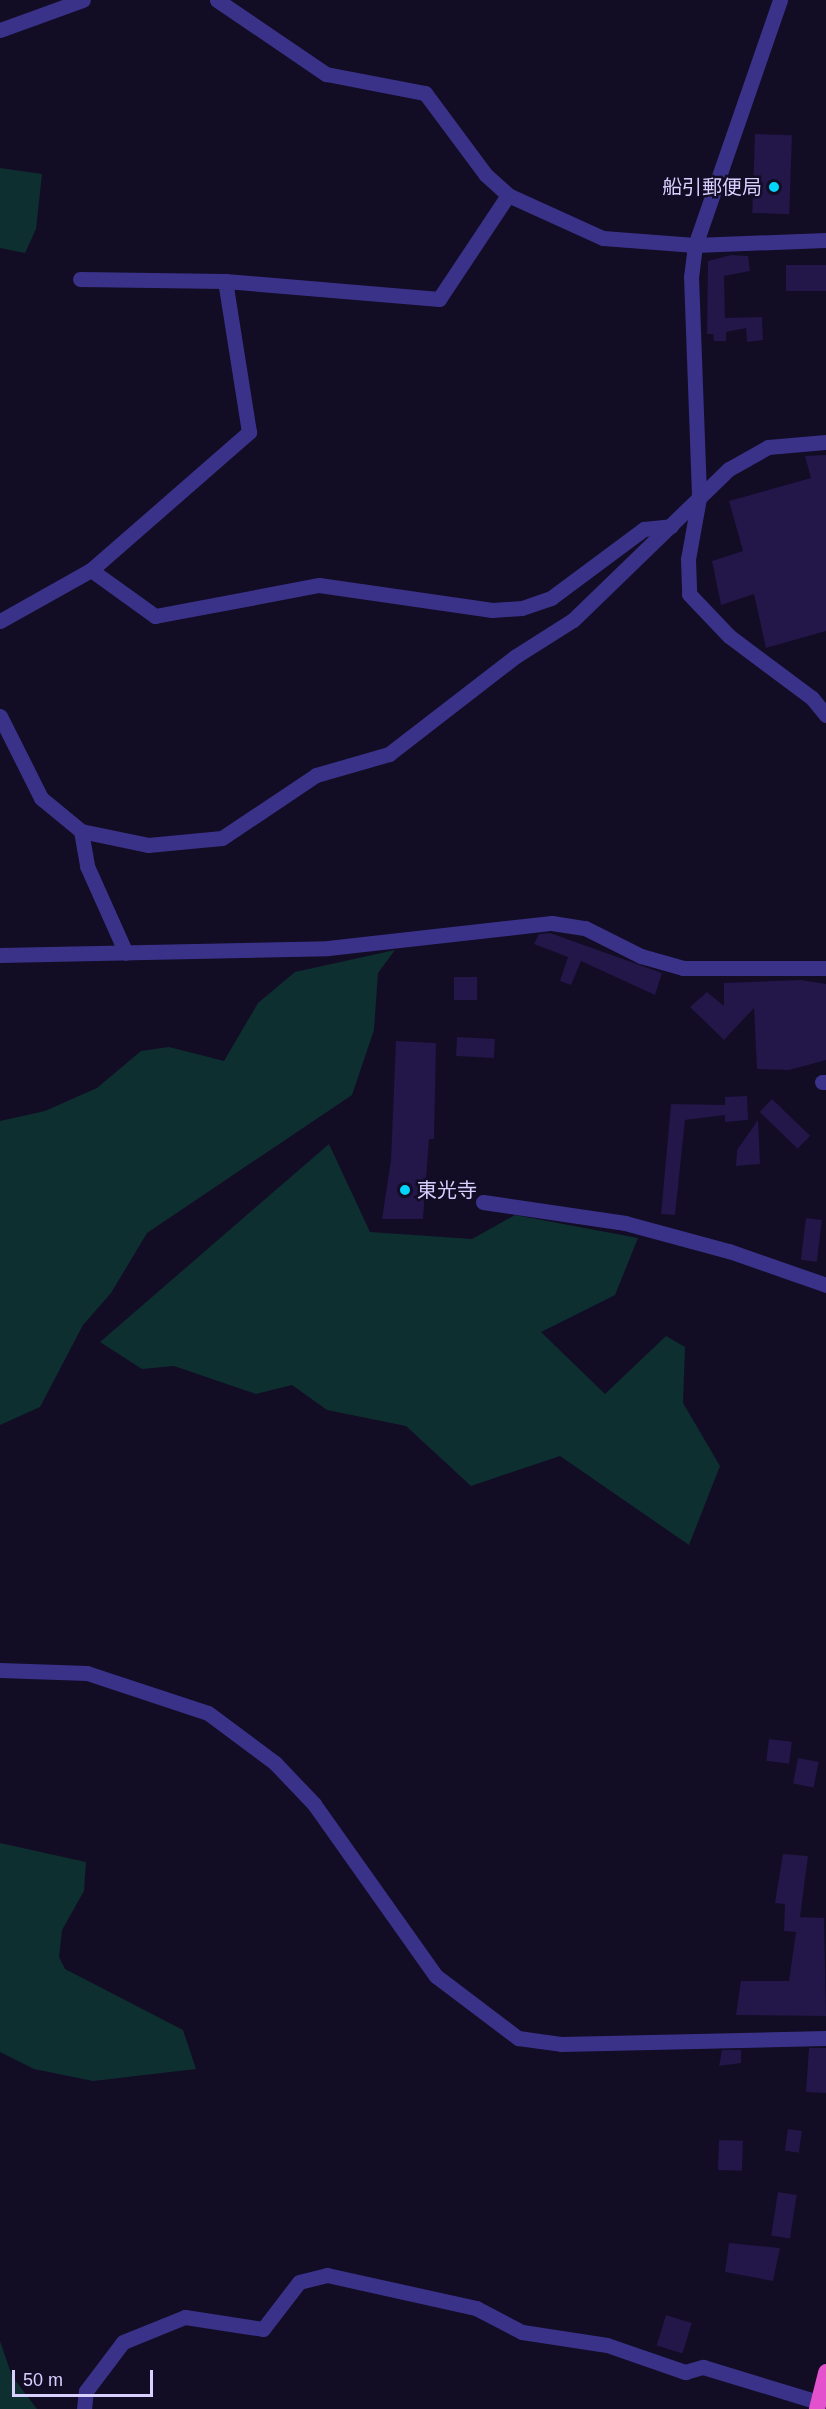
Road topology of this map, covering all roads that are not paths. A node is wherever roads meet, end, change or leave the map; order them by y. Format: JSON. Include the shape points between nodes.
{"nodes":[{"id":1,"x":83,"y":0,"type":"edge"},
{"id":2,"x":218,"y":0,"type":"edge"},
{"id":3,"x":780,"y":0,"type":"edge"},
{"id":4,"x":0,"y":30,"type":"edge"},
{"id":5,"x":508,"y":195,"type":"junction"},
{"id":6,"x":826,"y":240,"type":"edge"},
{"id":7,"x":695,"y":245,"type":"junction"},
{"id":8,"x":80,"y":279,"type":"dead end"},
{"id":9,"x":225,"y":280,"type":"junction"},
{"id":10,"x":826,"y":442,"type":"edge"},
{"id":11,"x":699,"y":498,"type":"junction"},
{"id":12,"x":671,"y":526,"type":"junction"},
{"id":13,"x":92,"y":570,"type":"junction"},
{"id":14,"x":0,"y":621,"type":"edge"},
{"id":15,"x":826,"y":715,"type":"edge"},
{"id":16,"x":0,"y":716,"type":"edge"},
{"id":17,"x":81,"y":831,"type":"junction"},
{"id":18,"x":126,"y":953,"type":"junction"},
{"id":19,"x":0,"y":955,"type":"edge"},
{"id":20,"x":826,"y":968,"type":"edge"},
{"id":21,"x":483,"y":1202,"type":"dead end"},
{"id":22,"x":826,"y":1285,"type":"edge"},
{"id":23,"x":0,"y":1670,"type":"edge"},
{"id":24,"x":826,"y":2038,"type":"edge"},
{"id":25,"x":826,"y":2372,"type":"edge"},
{"id":26,"x":818,"y":2405,"type":"edge"},
{"id":27,"x":84,"y":2409,"type":"edge"}],
"edges":[{"from":1,"to":4,"type":"street"},
{"from":2,"to":5,"type":"street","via":[[326,74],[425,93],[486,175]]},
{"from":3,"to":7,"type":"street"},
{"from":5,"to":7,"type":"street","via":[[619,244]]},
{"from":5,"to":9,"type":"street","via":[[439,299]]},
{"from":6,"to":7,"type":"street"},
{"from":7,"to":11,"type":"street","via":[[691,276]]},
{"from":8,"to":9,"type":"street"},
{"from":9,"to":13,"type":"street","via":[[249,432]]},
{"from":10,"to":11,"type":"street","via":[[768,447],[729,469]]},
{"from":11,"to":12,"type":"street"},
{"from":11,"to":15,"type":"street","via":[[688,559],[689,594],[729,636],[812,698]]},
{"from":12,"to":13,"type":"street","via":[[644,529],[551,598],[507,609],[319,585],[155,616]]},
{"from":12,"to":17,"type":"street","via":[[573,620],[516,656],[389,754],[316,775],[222,838],[148,845]]},
{"from":13,"to":14,"type":"street"},
{"from":16,"to":17,"type":"street","via":[[41,798]]},
{"from":17,"to":18,"type":"street","via":[[87,866]]},
{"from":18,"to":19,"type":"street"},
{"from":18,"to":20,"type":"street","via":[[328,948],[552,923],[585,928],[641,956],[683,968]]},
{"from":21,"to":22,"type":"street","via":[[625,1223],[729,1251]]},
{"from":23,"to":24,"type":"street","via":[[87,1673],[208,1713],[275,1763],[314,1804],[436,1976],[518,2038],[561,2044]]},
{"from":25,"to":26,"type":"highway"},
{"from":26,"to":27,"type":"street","via":[[703,2367],[685,2372],[607,2345],[522,2332],[476,2308],[327,2275],[299,2282],[263,2329],[185,2317],[123,2342],[86,2391]]}]}
